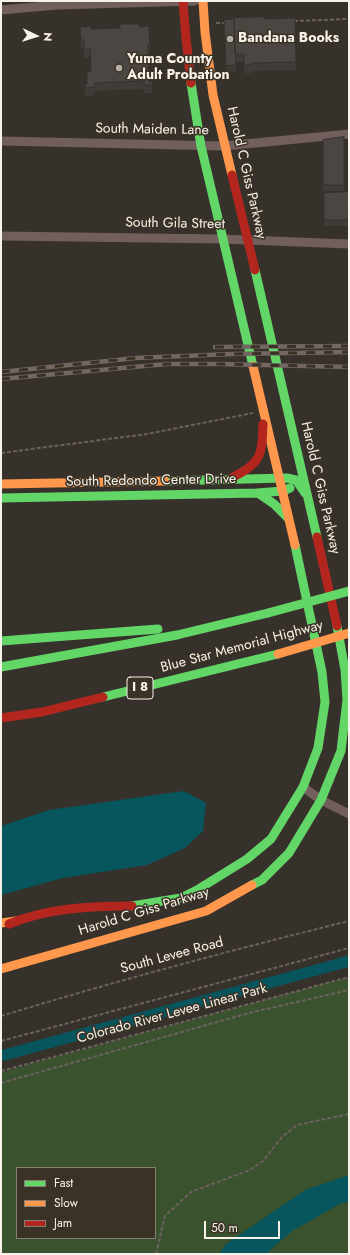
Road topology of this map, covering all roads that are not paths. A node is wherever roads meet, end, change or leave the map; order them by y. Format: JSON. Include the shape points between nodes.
{"nodes":[{"id":1,"x":183,"y":1,"type":"edge"},
{"id":2,"x":195,"y":1,"type":"edge"},
{"id":3,"x":204,"y":1,"type":"edge"},
{"id":4,"x":1,"y":10,"type":"edge"},
{"id":5,"x":349,"y":134,"type":"edge"},
{"id":6,"x":1,"y":141,"type":"edge"},
{"id":7,"x":201,"y":146,"type":"junction"},
{"id":8,"x":224,"y":146,"type":"junction"},
{"id":9,"x":1,"y":236,"type":"edge"},
{"id":10,"x":222,"y":239,"type":"junction"},
{"id":11,"x":247,"y":240,"type":"junction"},
{"id":12,"x":349,"y":244,"type":"edge"},
{"id":13,"x":263,"y":405,"type":"junction"},
{"id":14,"x":302,"y":468,"type":"junction"},
{"id":15,"x":280,"y":478,"type":"junction"},
{"id":16,"x":227,"y":479,"type":"junction"},
{"id":17,"x":297,"y":482,"type":"junction"},
{"id":18,"x":1,"y":484,"type":"edge"},
{"id":19,"x":284,"y":491,"type":"junction"},
{"id":20,"x":257,"y":493,"type":"junction"},
{"id":21,"x":1,"y":498,"type":"edge"},
{"id":22,"x":309,"y":500,"type":"junction"},
{"id":23,"x":290,"y":522,"type":"junction"},
{"id":24,"x":349,"y":591,"type":"edge"},
{"id":25,"x":229,"y":623,"type":"junction"},
{"id":26,"x":349,"y":633,"type":"edge"},
{"id":27,"x":1,"y":641,"type":"edge"},
{"id":28,"x":1,"y":667,"type":"edge"},
{"id":29,"x":228,"y":667,"type":"junction"},
{"id":30,"x":173,"y":689,"type":"dead end"},
{"id":31,"x":69,"y":715,"type":"dead end"},
{"id":32,"x":1,"y":718,"type":"edge"},
{"id":33,"x":32,"y":723,"type":"dead end"},
{"id":34,"x":303,"y":787,"type":"junction"},
{"id":35,"x":321,"y":800,"type":"junction"},
{"id":36,"x":349,"y":814,"type":"edge"},
{"id":37,"x":16,"y":921,"type":"junction"},
{"id":38,"x":1,"y":923,"type":"edge"},
{"id":39,"x":1,"y":928,"type":"edge"},
{"id":40,"x":1,"y":969,"type":"edge"}],
"edges":[{"from":1,"to":2,"type":"street"},
{"from":1,"to":4,"type":"street","via":[[57,5]]},
{"from":1,"to":7,"type":"main road","name":"Harold C Giss Parkway","via":[[184,34]]},
{"from":3,"to":8,"type":"main road","name":"Harold C Giss Parkway","via":[[213,95]]},
{"from":5,"to":8,"type":"street","name":"South Maiden Lane"},
{"from":6,"to":7,"type":"street","name":"South Maiden Lane"},
{"from":7,"to":8,"type":"street","name":"South Maiden Lane"},
{"from":7,"to":10,"type":"main road","name":"Harold C Giss Parkway"},
{"from":8,"to":11,"type":"main road","name":"Harold C Giss Parkway"},
{"from":9,"to":10,"type":"street","name":"South Gila Street"},
{"from":10,"to":11,"type":"street","name":"South Gila Street"},
{"from":10,"to":13,"type":"main road","name":"Harold C Giss Parkway"},
{"from":11,"to":12,"type":"street","name":"South Gila Street"},
{"from":11,"to":14,"type":"main road","name":"Harold C Giss Parkway"},
{"from":13,"to":15,"type":"main road","name":"Harold C Giss Parkway"},
{"from":13,"to":16,"type":"main road","via":[[263,446],[260,454],[255,464]]},
{"from":14,"to":17,"type":"main road"},
{"from":14,"to":22,"type":"main road","name":"Harold C Giss Parkway"},
{"from":15,"to":16,"type":"main road","name":"South Redondo Center Drive"},
{"from":15,"to":17,"type":"main road","name":"South Redondo Center Drive"},
{"from":15,"to":19,"type":"main road","name":"Harold C Giss Parkway"},
{"from":16,"to":18,"type":"main road","name":"South Redondo Center Drive"},
{"from":17,"to":19,"type":"main road"},
{"from":17,"to":22,"type":"main road"},
{"from":19,"to":20,"type":"main road","name":"South Redondo Center Drive"},
{"from":19,"to":23,"type":"main road","name":"Harold C Giss Parkway"},
{"from":20,"to":21,"type":"main road","name":"South Redondo Center Drive"},
{"from":20,"to":23,"type":"main road","via":[[280,508]]},
{"from":22,"to":35,"type":"main road","name":"Harold C Giss Parkway","via":[[345,670],[347,700],[341,751]]},
{"from":23,"to":34,"type":"main road","name":"Harold C Giss Parkway","via":[[322,672],[325,702],[318,748]]},
{"from":24,"to":25,"type":"main road","name":"Blue Star Memorial Highway","bridge":true},
{"from":25,"to":27,"type":"main road"},
{"from":25,"to":28,"type":"main road","name":"Blue Star Memorial Highway"},
{"from":26,"to":29,"type":"main road","name":"Blue Star Memorial Highway","number":"I 8","bridge":true},
{"from":29,"to":30,"type":"main road"},
{"from":29,"to":32,"type":"main road","name":"Blue Star Memorial Highway","number":"I 8","via":[[42,712]]},
{"from":31,"to":33,"type":"main road"},
{"from":34,"to":35,"type":"street"},
{"from":34,"to":37,"type":"main road","name":"Harold C Giss Parkway","via":[[271,839],[247,859],[181,898],[138,906],[92,906],[51,912]]},
{"from":35,"to":36,"type":"street"},
{"from":35,"to":40,"type":"main road","name":"Harold C Giss Parkway","via":[[289,853],[262,880],[206,911]]},
{"from":37,"to":38,"type":"main road"},
{"from":37,"to":39,"type":"main road","name":"Harold C Giss Parkway"}]}
